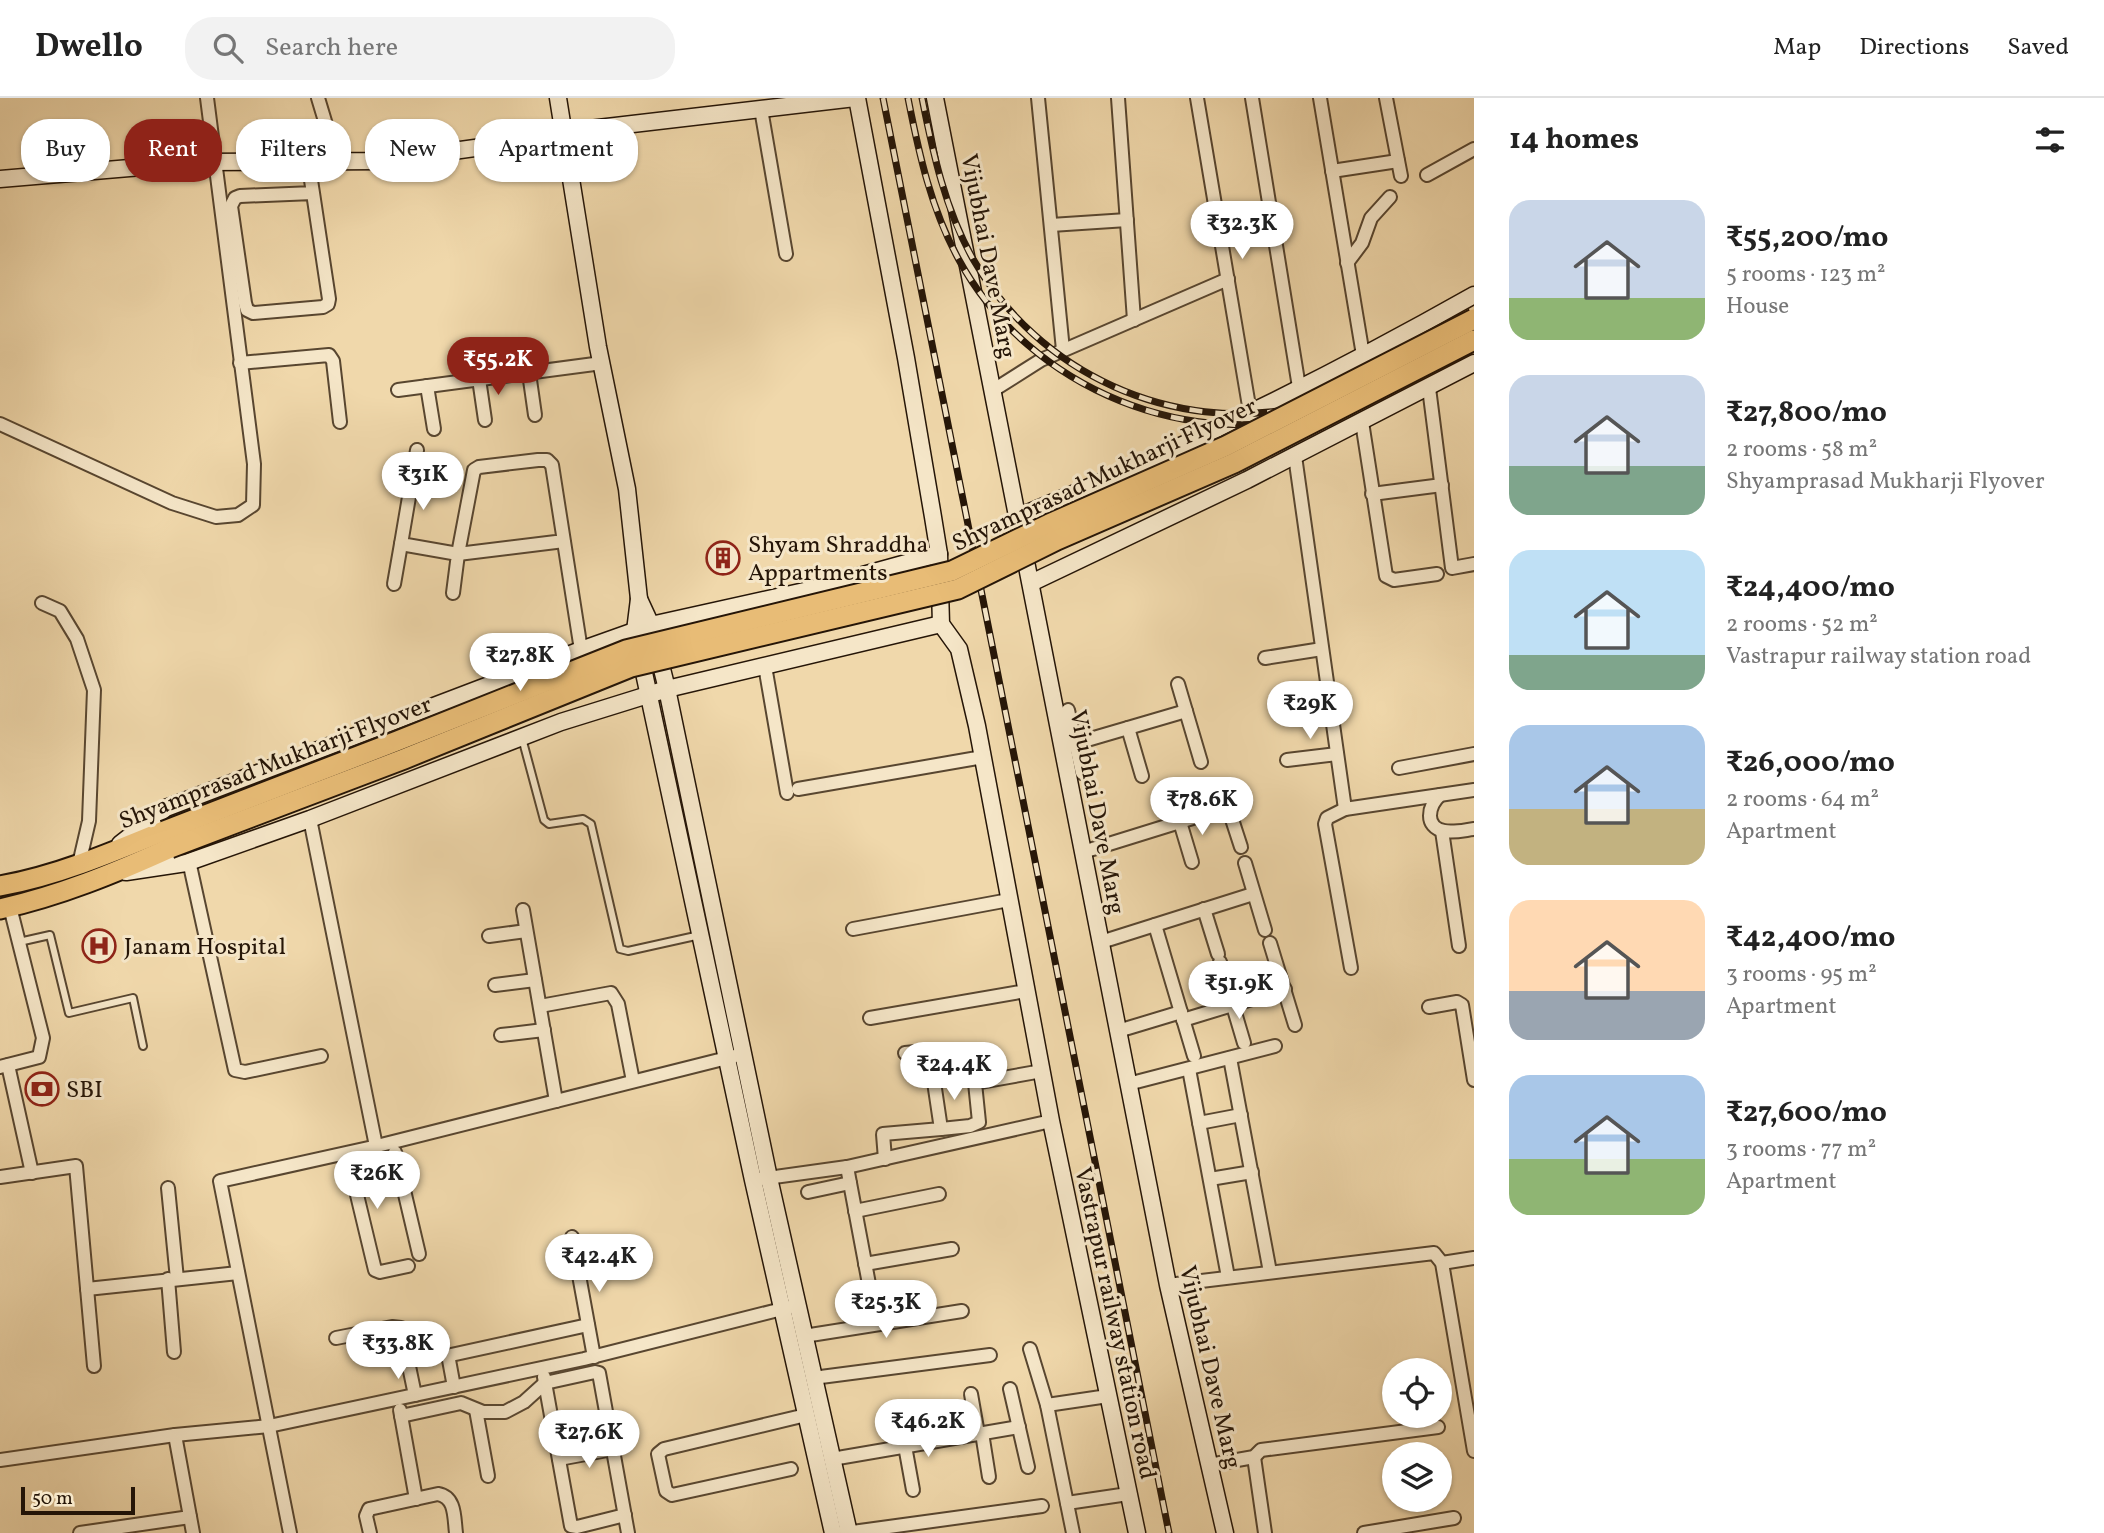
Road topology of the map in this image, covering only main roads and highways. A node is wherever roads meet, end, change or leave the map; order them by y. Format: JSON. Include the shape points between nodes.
{"nodes":[{"id":1,"x":1474,"y":319,"type":"edge"},
{"id":2,"x":1474,"y":340,"type":"edge"},
{"id":3,"x":167,"y":839,"type":"junction"},
{"id":4,"x":0,"y":886,"type":"edge"},
{"id":5,"x":5,"y":908,"type":"edge"}],
"edges":[{"from":1,"to":3,"type":"main road","name":"Shyamprasad Mukharji Flyover","bridge":true,"via":[[1226,446],[952,571],[625,650]]},
{"from":2,"to":3,"type":"main road","name":"Shyamprasad Mukharji Flyover","bridge":true,"via":[[1234,463],[958,589],[631,667],[416,754]]},
{"from":3,"to":4,"type":"main road","name":"Shyamprasad Mukharji Flyover"},
{"from":3,"to":5,"type":"main road","name":"Shyamprasad Mukharji Flyover","via":[[113,874]]}]}
